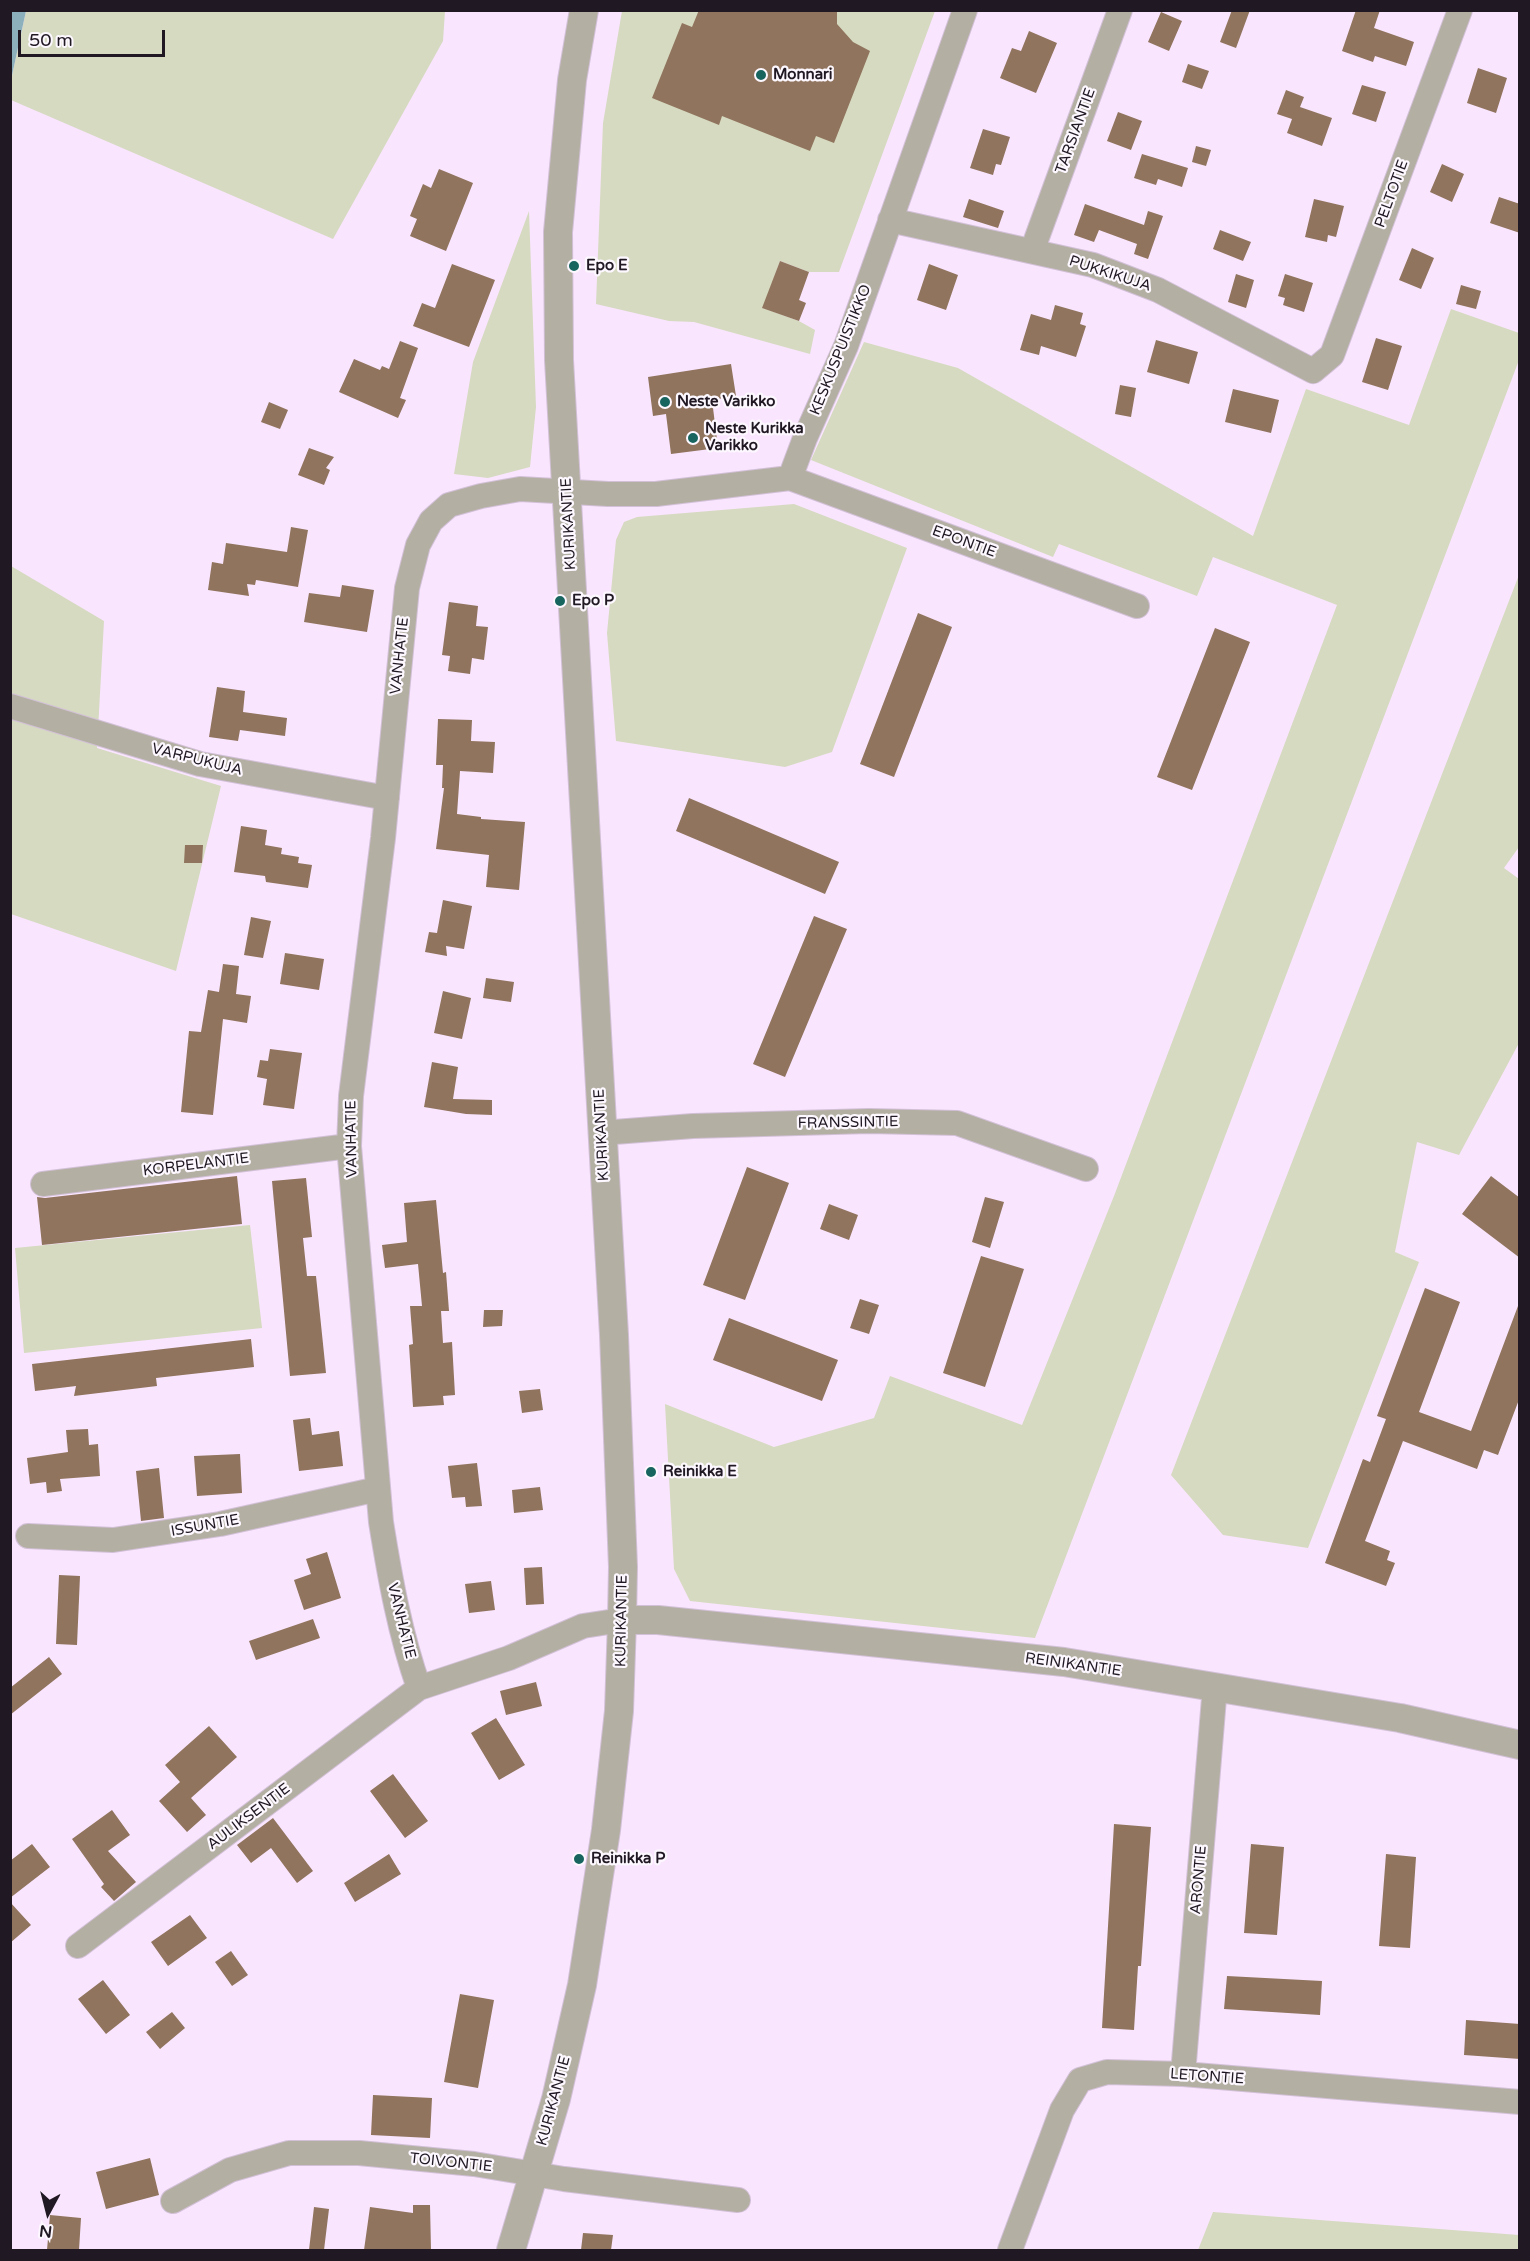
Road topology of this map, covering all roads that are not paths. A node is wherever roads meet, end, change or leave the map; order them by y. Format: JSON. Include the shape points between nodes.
{"nodes":[{"id":1,"x":584,"y":10,"type":"edge"},
{"id":2,"x":965,"y":10,"type":"edge"},
{"id":3,"x":1120,"y":10,"type":"edge"},
{"id":4,"x":1460,"y":10,"type":"edge"},
{"id":5,"x":890,"y":220,"type":"junction"},
{"id":6,"x":1032,"y":251,"type":"junction"},
{"id":7,"x":1313,"y":371,"type":"joint"},
{"id":8,"x":790,"y":478,"type":"junction"},
{"id":9,"x":567,"y":491,"type":"junction"},
{"id":10,"x":1137,"y":606,"type":"dead end"},
{"id":11,"x":10,"y":706,"type":"edge"},
{"id":12,"x":387,"y":798,"type":"junction"},
{"id":13,"x":601,"y":1133,"type":"junction"},
{"id":14,"x":349,"y":1146,"type":"junction"},
{"id":15,"x":1086,"y":1169,"type":"dead end"},
{"id":16,"x":43,"y":1184,"type":"dead end"},
{"id":17,"x":378,"y":1490,"type":"junction"},
{"id":18,"x":28,"y":1536,"type":"dead end"},
{"id":19,"x":622,"y":1620,"type":"junction"},
{"id":20,"x":1215,"y":1686,"type":"junction"},
{"id":21,"x":419,"y":1688,"type":"junction"},
{"id":22,"x":1520,"y":1745,"type":"edge"},
{"id":23,"x":78,"y":1946,"type":"dead end"},
{"id":24,"x":1184,"y":2074,"type":"junction"},
{"id":25,"x":1520,"y":2102,"type":"edge"},
{"id":26,"x":534,"y":2173,"type":"junction"},
{"id":27,"x":738,"y":2200,"type":"dead end"},
{"id":28,"x":172,"y":2201,"type":"dead end"},
{"id":29,"x":511,"y":2250,"type":"edge"},
{"id":30,"x":1010,"y":2250,"type":"edge"}],
"edges":[{"from":1,"to":9,"type":"street","name":"KURIKANTIE","via":[[572,80],[558,232],[559,360]]},
{"from":2,"to":5,"type":"street","name":"KESKUSPUISTIKKO"},
{"from":3,"to":6,"type":"street","name":"TARSIANTIE"},
{"from":4,"to":7,"type":"street","name":"PELTOTIE","via":[[1332,355]]},
{"from":5,"to":6,"type":"street","name":"PUKKIKUJA"},
{"from":5,"to":8,"type":"street","name":"KESKUSPUISTIKKO","via":[[846,346]]},
{"from":6,"to":7,"type":"street","name":"PUKKIKUJA","via":[[1093,265],[1158,290]]},
{"from":8,"to":9,"type":"street","via":[[656,494]]},
{"from":8,"to":10,"type":"street","name":"EPONTIE"},
{"from":9,"to":12,"type":"street","name":"VANHATIE","via":[[520,489],[481,496],[449,506],[431,521],[418,545],[407,588]]},
{"from":9,"to":13,"type":"street","name":"KURIKANTIE"},
{"from":11,"to":12,"type":"street","name":"VARPUKUJA","via":[[200,764]]},
{"from":12,"to":14,"type":"street","name":"VANHATIE","via":[[351,1096]]},
{"from":13,"to":15,"type":"street","name":"FRANSSINTIE","via":[[869,1121],[957,1123]]},
{"from":13,"to":19,"type":"street","name":"KURIKANTIE","via":[[614,1335]]},
{"from":14,"to":16,"type":"street","name":"KORPELANTIE"},
{"from":14,"to":17,"type":"street","name":"VANHATIE"},
{"from":17,"to":18,"type":"street","name":"ISSUNTIE","via":[[220,1524],[114,1540]]},
{"from":17,"to":21,"type":"street","name":"VANHATIE","via":[[391,1584]]},
{"from":19,"to":20,"type":"street","name":"REINIKANTIE","via":[[658,1620],[1064,1662]]},
{"from":19,"to":21,"type":"street","via":[[584,1626],[509,1658]]},
{"from":19,"to":26,"type":"street","name":"KURIKANTIE","via":[[619,1711],[593,1920],[572,2037]]},
{"from":20,"to":22,"type":"street","name":"REINIKANTIE","via":[[1400,1718]]},
{"from":20,"to":24,"type":"street","name":"ARONTIE"},
{"from":21,"to":23,"type":"street","name":"AULIKSENTIE"},
{"from":24,"to":25,"type":"street","name":"LETONTIE"},
{"from":24,"to":30,"type":"street","name":"LETONTIE","via":[[1107,2072],[1080,2080],[1062,2110]]},
{"from":26,"to":27,"type":"street","name":"TOIVONTIE","via":[[564,2180]]},
{"from":26,"to":28,"type":"street","name":"TOIVONTIE","via":[[359,2153],[289,2153],[230,2170]]},
{"from":26,"to":29,"type":"street","name":"KURIKANTIE"}]}
